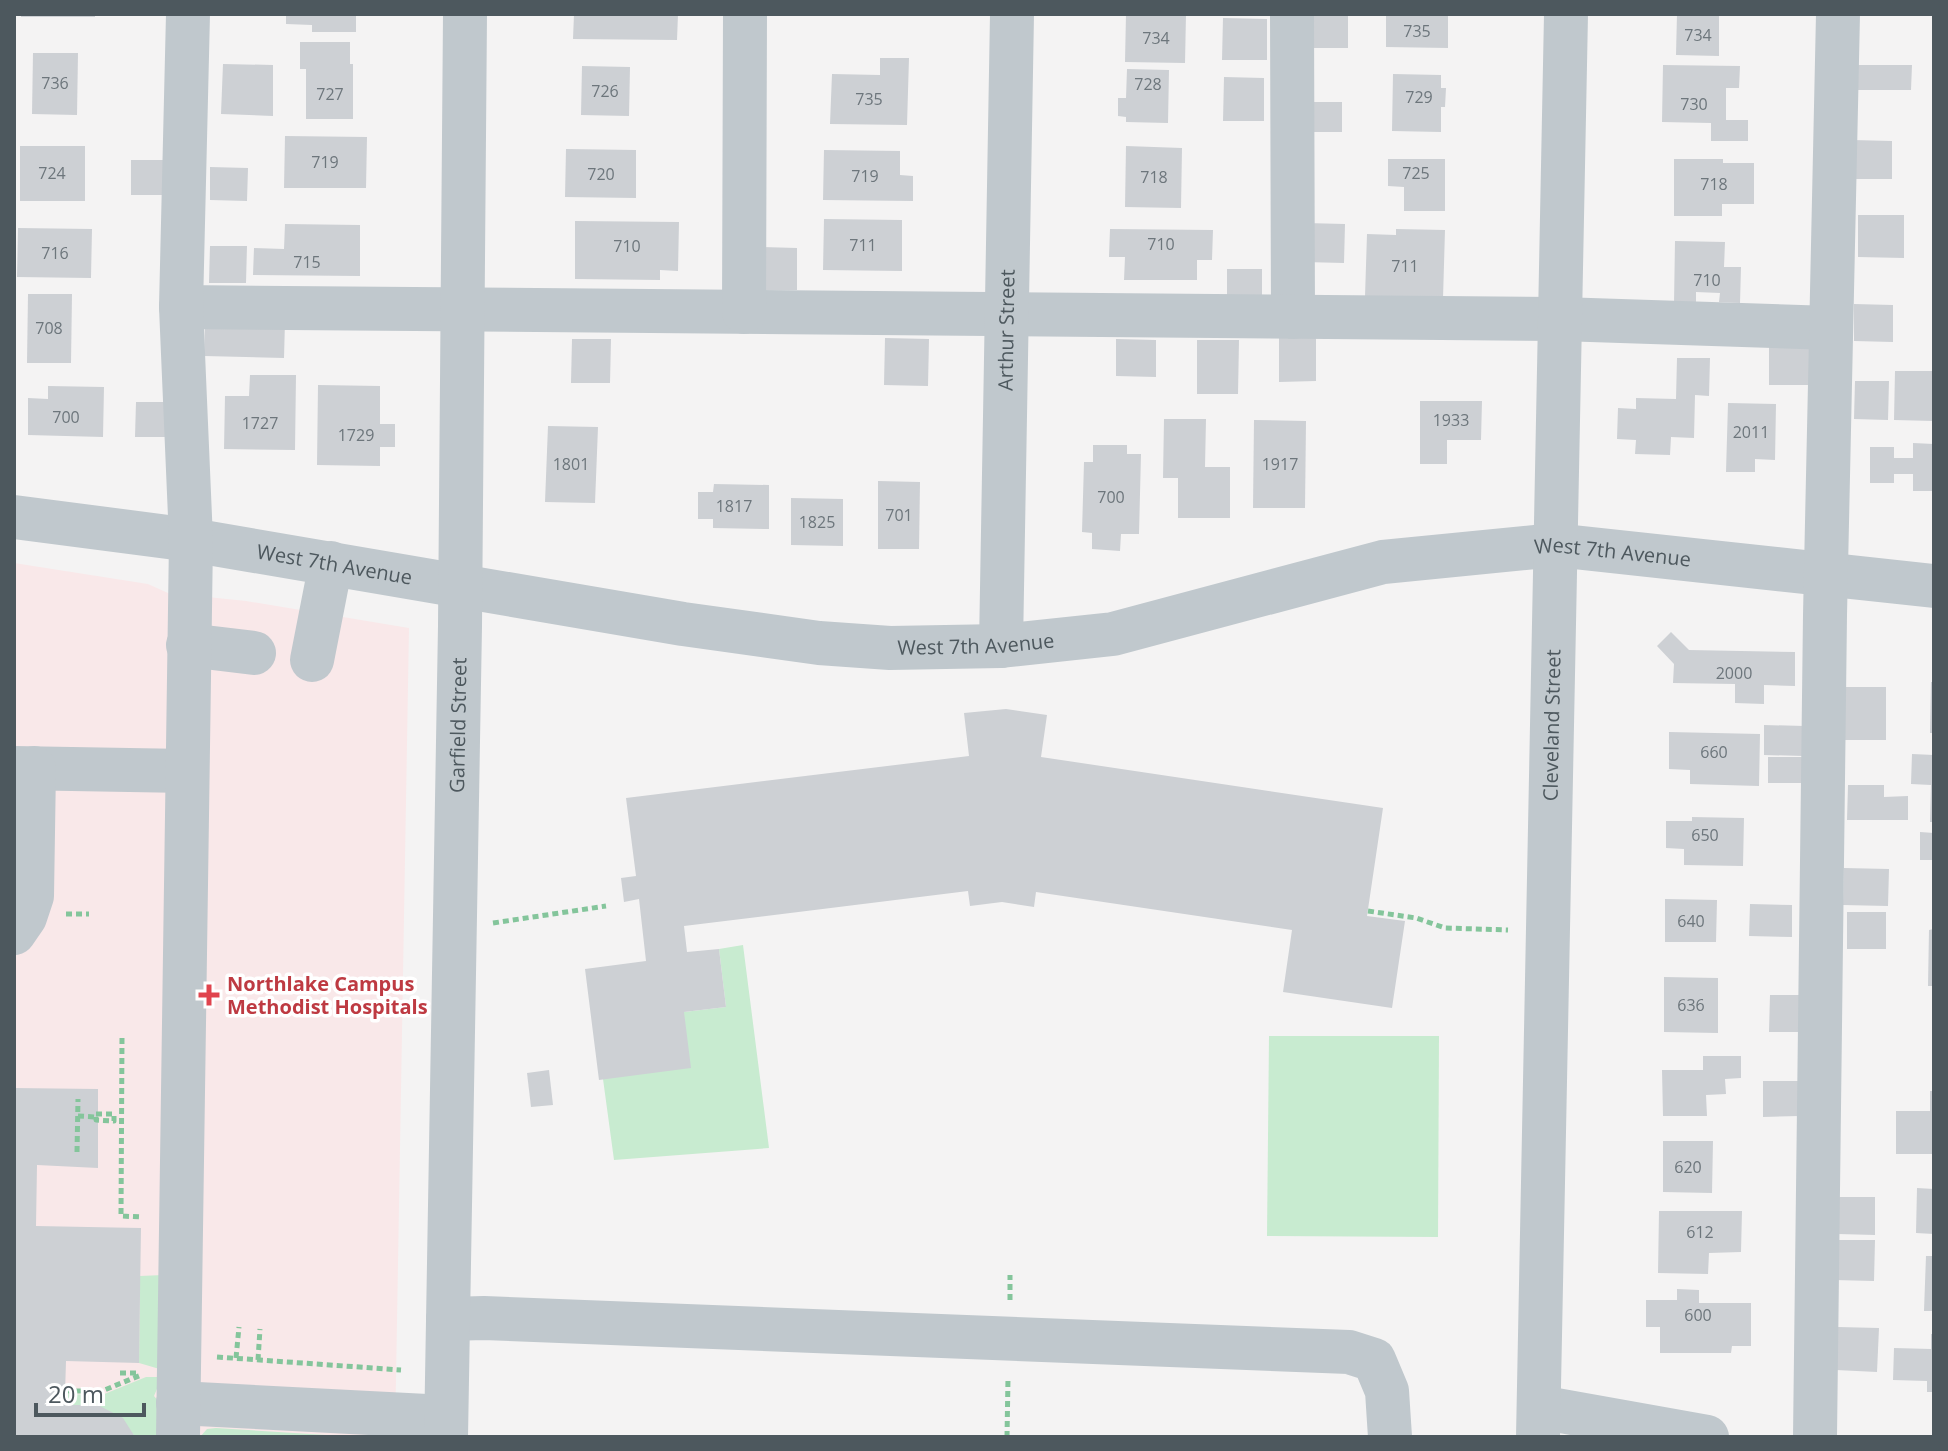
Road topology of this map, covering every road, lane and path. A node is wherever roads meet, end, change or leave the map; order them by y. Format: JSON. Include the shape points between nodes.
{"nodes":[{"id":1,"x":188,"y":14,"type":"edge"},
{"id":2,"x":465,"y":14,"type":"edge"},
{"id":3,"x":745,"y":14,"type":"edge"},
{"id":4,"x":1012,"y":14,"type":"edge"},
{"id":5,"x":1292,"y":14,"type":"edge"},
{"id":6,"x":1566,"y":14,"type":"edge"},
{"id":7,"x":1838,"y":14,"type":"edge"},
{"id":8,"x":181,"y":307,"type":"junction"},
{"id":9,"x":462,"y":309,"type":"junction"},
{"id":10,"x":744,"y":312,"type":"junction"},
{"id":11,"x":1007,"y":315,"type":"junction"},
{"id":12,"x":1293,"y":317,"type":"junction"},
{"id":13,"x":1560,"y":319,"type":"junction"},
{"id":14,"x":1831,"y":328,"type":"junction"},
{"id":15,"x":14,"y":517,"type":"edge"},
{"id":16,"x":191,"y":540,"type":"junction"},
{"id":17,"x":1555,"y":545,"type":"junction"},
{"id":18,"x":331,"y":563,"type":"junction"},
{"id":19,"x":1826,"y":574,"type":"junction"},
{"id":20,"x":460,"y":585,"type":"junction"},
{"id":21,"x":1934,"y":586,"type":"edge"},
{"id":22,"x":188,"y":645,"type":"junction"},
{"id":23,"x":1001,"y":646,"type":"junction"},
{"id":24,"x":254,"y":653,"type":"dead end"},
{"id":25,"x":312,"y":660,"type":"dead end"},
{"id":26,"x":24,"y":768,"type":"edge"},
{"id":27,"x":187,"y":771,"type":"junction"},
{"id":28,"x":606,"y":906,"type":"dead end"},
{"id":29,"x":1368,"y":911,"type":"dead end"},
{"id":30,"x":486,"y":924,"type":"dead end"},
{"id":31,"x":1521,"y":930,"type":"dead end"},
{"id":32,"x":14,"y":933,"type":"edge"},
{"id":33,"x":122,"y":1038,"type":"dead end"},
{"id":34,"x":78,"y":1099,"type":"dead end"},
{"id":35,"x":78,"y":1116,"type":"junction"},
{"id":36,"x":118,"y":1117,"type":"junction"},
{"id":37,"x":77,"y":1152,"type":"dead end"},
{"id":38,"x":149,"y":1217,"type":"dead end"},
{"id":39,"x":448,"y":1319,"type":"junction"},
{"id":40,"x":239,"y":1327,"type":"dead end"},
{"id":41,"x":260,"y":1329,"type":"dead end"},
{"id":42,"x":236,"y":1359,"type":"dead end"},
{"id":43,"x":258,"y":1360,"type":"dead end"},
{"id":44,"x":147,"y":1373,"type":"dead end"},
{"id":45,"x":66,"y":1391,"type":"dead end"},
{"id":46,"x":178,"y":1420,"type":"edge"},
{"id":47,"x":1539,"y":1422,"type":"edge"},
{"id":48,"x":354,"y":1425,"type":"edge"},
{"id":49,"x":446,"y":1427,"type":"edge"},
{"id":50,"x":1390,"y":1437,"type":"edge"},
{"id":51,"x":1707,"y":1437,"type":"edge"},
{"id":52,"x":1815,"y":1437,"type":"edge"}],
"edges":[{"from":1,"to":8,"type":"street"},
{"from":2,"to":9,"type":"street","name":"Garfield Street"},
{"from":3,"to":10,"type":"street"},
{"from":4,"to":11,"type":"street","name":"Arthur Street"},
{"from":5,"to":12,"type":"street"},
{"from":6,"to":13,"type":"street","name":"Cleveland Street"},
{"from":7,"to":14,"type":"street"},
{"from":8,"to":9,"type":"street"},
{"from":8,"to":16,"type":"street"},
{"from":9,"to":10,"type":"street"},
{"from":9,"to":20,"type":"street","name":"Garfield Street"},
{"from":10,"to":11,"type":"street"},
{"from":11,"to":12,"type":"street"},
{"from":11,"to":23,"type":"street","name":"Arthur Street"},
{"from":12,"to":13,"type":"street"},
{"from":13,"to":14,"type":"street"},
{"from":13,"to":17,"type":"street","name":"Cleveland Street"},
{"from":14,"to":19,"type":"street"},
{"from":15,"to":16,"type":"street","name":"West 7th Avenue"},
{"from":16,"to":18,"type":"street","name":"West 7th Avenue"},
{"from":16,"to":22,"type":"street"},
{"from":17,"to":19,"type":"street","name":"West 7th Avenue"},
{"from":17,"to":23,"type":"street","name":"West 7th Avenue","via":[[1383,562],[1113,634]]},
{"from":17,"to":47,"type":"street","name":"Cleveland Street"},
{"from":18,"to":20,"type":"street","name":"West 7th Avenue"},
{"from":18,"to":25,"type":"street"},
{"from":19,"to":21,"type":"street","name":"West 7th Avenue"},
{"from":19,"to":52,"type":"street"},
{"from":20,"to":23,"type":"street","name":"West 7th Avenue","via":[[819,643]]},
{"from":20,"to":39,"type":"street","name":"Garfield Street"},
{"from":22,"to":24,"type":"street"},
{"from":22,"to":27,"type":"street"},
{"from":26,"to":27,"type":"street"},
{"from":26,"to":32,"type":"street","via":[[32,896]]},
{"from":27,"to":46,"type":"street"},
{"from":28,"to":30,"type":"path"},
{"from":29,"to":31,"type":"path","via":[[1445,928]]},
{"from":33,"to":36,"type":"path"},
{"from":34,"to":35,"type":"path"},
{"from":35,"to":36,"type":"path","via":[[111,1121]]},
{"from":35,"to":37,"type":"path"},
{"from":36,"to":38,"type":"path","via":[[121,1216]]},
{"from":39,"to":49,"type":"street","name":"Garfield Street"},
{"from":39,"to":50,"type":"street","via":[[1349,1352],[1374,1360],[1387,1391]]},
{"from":40,"to":42,"type":"path"},
{"from":41,"to":43,"type":"path"},
{"from":44,"to":45,"type":"path","via":[[102,1391]]},
{"from":46,"to":48,"type":"street"},
{"from":47,"to":51,"type":"street"},
{"from":48,"to":49,"type":"street"}]}
